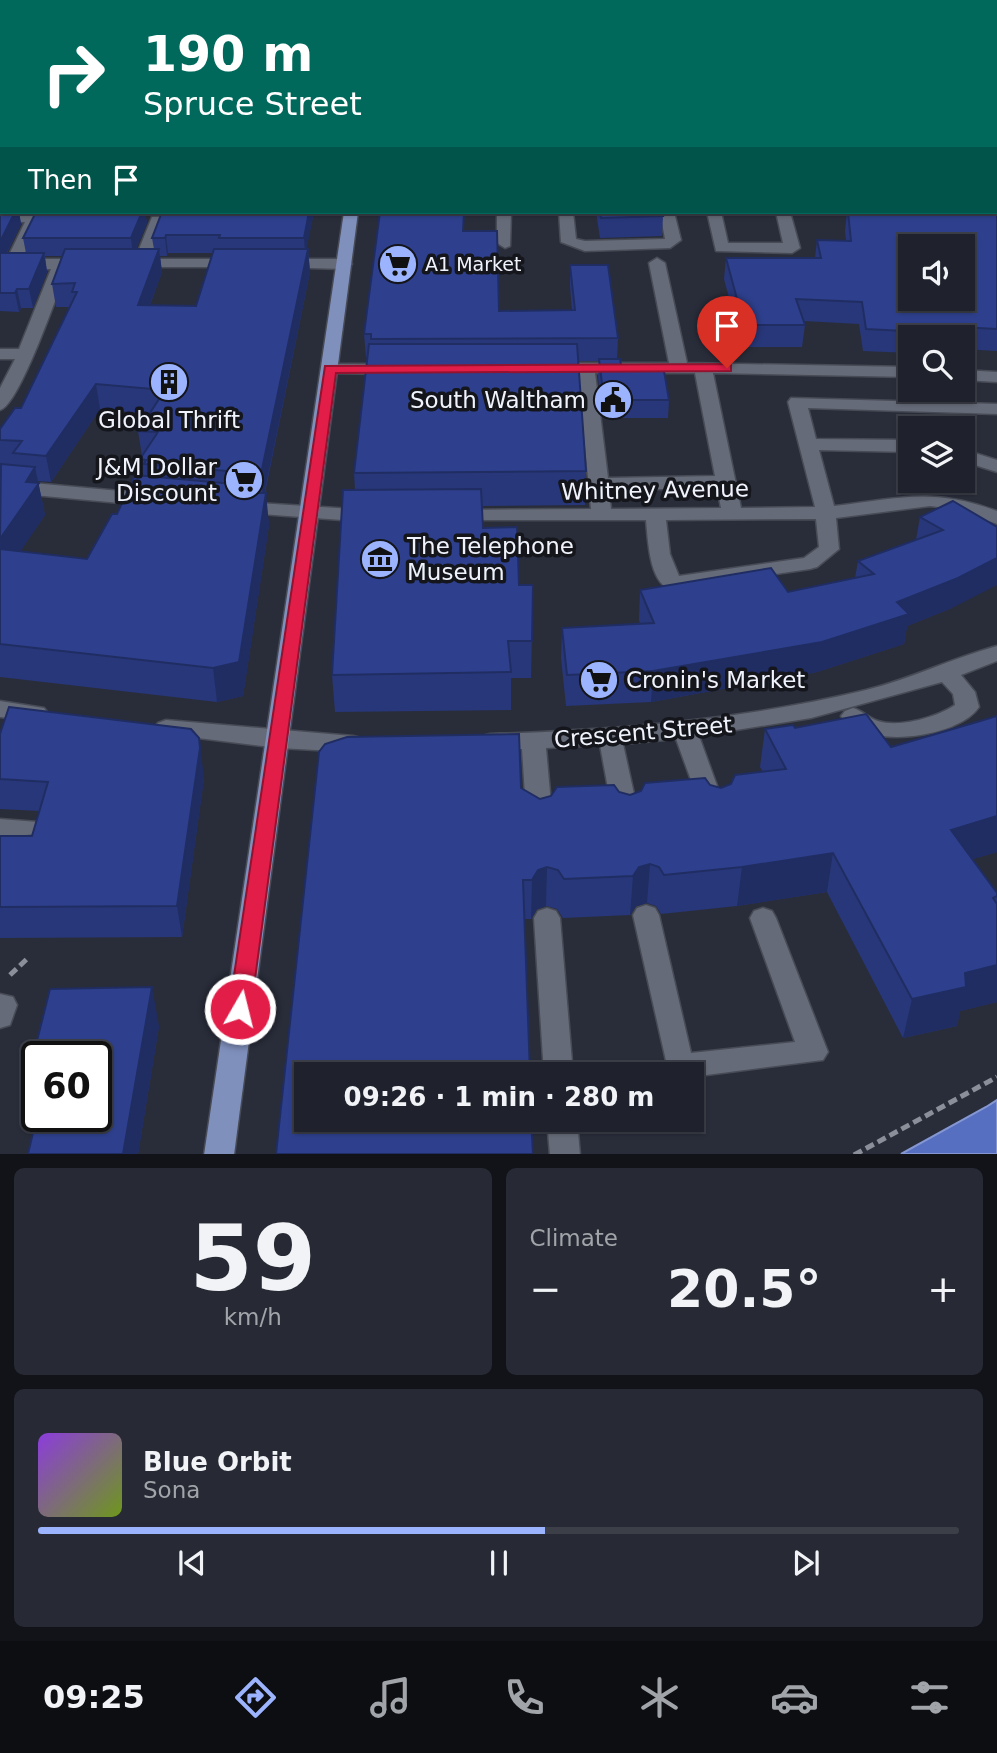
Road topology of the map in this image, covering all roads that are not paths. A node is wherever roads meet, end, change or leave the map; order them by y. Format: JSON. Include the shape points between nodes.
{"nodes":[{"id":1,"x":351,"y":214,"type":"edge"},
{"id":2,"x":504,"y":214,"type":"edge"},
{"id":3,"x":566,"y":214,"type":"edge"},
{"id":4,"x":667,"y":214,"type":"edge"},
{"id":5,"x":714,"y":214,"type":"edge"},
{"id":6,"x":784,"y":214,"type":"edge"},
{"id":7,"x":4,"y":218,"type":"edge"},
{"id":8,"x":205,"y":220,"type":"edge"},
{"id":9,"x":505,"y":243,"type":"dead end"},
{"id":10,"x":657,"y":263,"type":"dead end"},
{"id":11,"x":6,"y":264,"type":"edge"},
{"id":12,"x":61,"y":264,"type":"junction"},
{"id":13,"x":141,"y":264,"type":"junction"},
{"id":14,"x":344,"y":264,"type":"junction"},
{"id":15,"x":0,"y":354,"type":"edge"},
{"id":16,"x":26,"y":354,"type":"junction"},
{"id":17,"x":533,"y":368,"type":"edge"},
{"id":18,"x":586,"y":368,"type":"junction"},
{"id":19,"x":679,"y":368,"type":"junction"},
{"id":20,"x":703,"y":368,"type":"junction"},
{"id":21,"x":330,"y":369,"type":"junction"},
{"id":22,"x":414,"y":369,"type":"edge"},
{"id":23,"x":898,"y":371,"type":"edge"},
{"id":24,"x":975,"y":376,"type":"edge"},
{"id":25,"x":997,"y":377,"type":"edge"},
{"id":26,"x":0,"y":405,"type":"edge"},
{"id":27,"x":997,"y":409,"type":"edge"},
{"id":28,"x":809,"y":444,"type":"junction"},
{"id":29,"x":898,"y":446,"type":"edge"},
{"id":30,"x":975,"y":459,"type":"edge"},
{"id":31,"x":997,"y":466,"type":"edge"},
{"id":32,"x":726,"y":482,"type":"junction"},
{"id":33,"x":599,"y":484,"type":"junction"},
{"id":34,"x":0,"y":486,"type":"edge"},
{"id":35,"x":179,"y":502,"type":"edge"},
{"id":36,"x":220,"y":506,"type":"edge"},
{"id":37,"x":310,"y":513,"type":"junction"},
{"id":38,"x":826,"y":513,"type":"junction"},
{"id":39,"x":732,"y":514,"type":"junction"},
{"id":40,"x":655,"y":515,"type":"junction"},
{"id":41,"x":385,"y":516,"type":"edge"},
{"id":42,"x":439,"y":516,"type":"edge"},
{"id":43,"x":602,"y":516,"type":"junction"},
{"id":44,"x":997,"y":518,"type":"edge"},
{"id":45,"x":997,"y":653,"type":"edge"},
{"id":46,"x":946,"y":673,"type":"junction"},
{"id":47,"x":841,"y":704,"type":"junction"},
{"id":48,"x":0,"y":709,"type":"edge"},
{"id":49,"x":55,"y":715,"type":"edge"},
{"id":50,"x":138,"y":724,"type":"edge"},
{"id":51,"x":685,"y":731,"type":"junction"},
{"id":52,"x":610,"y":738,"type":"junction"},
{"id":53,"x":279,"y":740,"type":"junction"},
{"id":54,"x":533,"y":741,"type":"junction"},
{"id":55,"x":469,"y":742,"type":"edge"},
{"id":56,"x":379,"y":744,"type":"edge"},
{"id":57,"x":716,"y":815,"type":"edge"},
{"id":58,"x":627,"y":822,"type":"edge"},
{"id":59,"x":540,"y":825,"type":"edge"},
{"id":60,"x":0,"y":828,"type":"edge"},
{"id":61,"x":29,"y":828,"type":"dead end"},
{"id":62,"x":646,"y":915,"type":"dead end"},
{"id":63,"x":547,"y":918,"type":"dead end"},
{"id":64,"x":763,"y":918,"type":"dead end"},
{"id":65,"x":0,"y":1005,"type":"edge"},
{"id":66,"x":0,"y":1017,"type":"edge"},
{"id":67,"x":558,"y":1062,"type":"edge"},
{"id":68,"x":563,"y":1132,"type":"edge"},
{"id":69,"x":219,"y":1154,"type":"edge"},
{"id":70,"x":565,"y":1154,"type":"edge"}],
"edges":[{"from":1,"to":14,"type":"main road"},
{"from":2,"to":9,"type":"street"},
{"from":3,"to":4,"type":"street","via":[[569,242],[585,246],[670,243]]},
{"from":5,"to":6,"type":"street","via":[[721,247],[792,248]]},
{"from":7,"to":11,"type":"street","via":[[35,218]]},
{"from":8,"to":13,"type":"street","via":[[157,220]]},
{"from":10,"to":19,"type":"street"},
{"from":11,"to":12,"type":"street"},
{"from":12,"to":13,"type":"street"},
{"from":12,"to":16,"type":"street"},
{"from":13,"to":14,"type":"street"},
{"from":14,"to":21,"type":"main road"},
{"from":15,"to":16,"type":"street"},
{"from":16,"to":26,"type":"street"},
{"from":17,"to":18,"type":"street"},
{"from":18,"to":19,"type":"street"},
{"from":18,"to":33,"type":"street"},
{"from":19,"to":20,"type":"street"},
{"from":20,"to":23,"type":"street"},
{"from":20,"to":32,"type":"street"},
{"from":21,"to":22,"type":"street"},
{"from":21,"to":37,"type":"main road"},
{"from":24,"to":25,"type":"street"},
{"from":27,"to":28,"type":"street","via":[[797,402]]},
{"from":28,"to":29,"type":"street"},
{"from":28,"to":38,"type":"street"},
{"from":30,"to":31,"type":"street"},
{"from":32,"to":33,"type":"street"},
{"from":32,"to":39,"type":"street"},
{"from":33,"to":43,"type":"street"},
{"from":34,"to":35,"type":"street"},
{"from":36,"to":37,"type":"street"},
{"from":37,"to":41,"type":"street"},
{"from":37,"to":53,"type":"main road"},
{"from":38,"to":39,"type":"street","name":"Whitney Avenue"},
{"from":38,"to":40,"type":"street","via":[[829,549],[810,564],[671,583],[660,554]]},
{"from":38,"to":44,"type":"street","name":"Whitney Avenue","via":[[930,500],[960,504]]},
{"from":39,"to":40,"type":"street","name":"Whitney Avenue"},
{"from":40,"to":43,"type":"street","name":"Whitney Avenue"},
{"from":42,"to":43,"type":"street","name":"Whitney Avenue"},
{"from":45,"to":46,"type":"street","name":"Crescent Street"},
{"from":46,"to":47,"type":"street","name":"Crescent Street"},
{"from":46,"to":47,"type":"street","via":[[968,702],[964,712],[951,717],[891,731],[864,724]]},
{"from":47,"to":51,"type":"street","name":"Crescent Street"},
{"from":48,"to":49,"type":"street"},
{"from":50,"to":53,"type":"street"},
{"from":51,"to":52,"type":"street","name":"Crescent Street"},
{"from":51,"to":57,"type":"street"},
{"from":52,"to":54,"type":"street","name":"Crescent Street"},
{"from":52,"to":58,"type":"street"},
{"from":53,"to":56,"type":"street"},
{"from":53,"to":69,"type":"main road"},
{"from":54,"to":55,"type":"street","name":"Crescent Street"},
{"from":54,"to":59,"type":"street"},
{"from":60,"to":61,"type":"street"},
{"from":62,"to":64,"type":"street","via":[[679,1066],[813,1052]]},
{"from":63,"to":67,"type":"street"},
{"from":65,"to":66,"type":"street"},
{"from":68,"to":70,"type":"street"}]}
